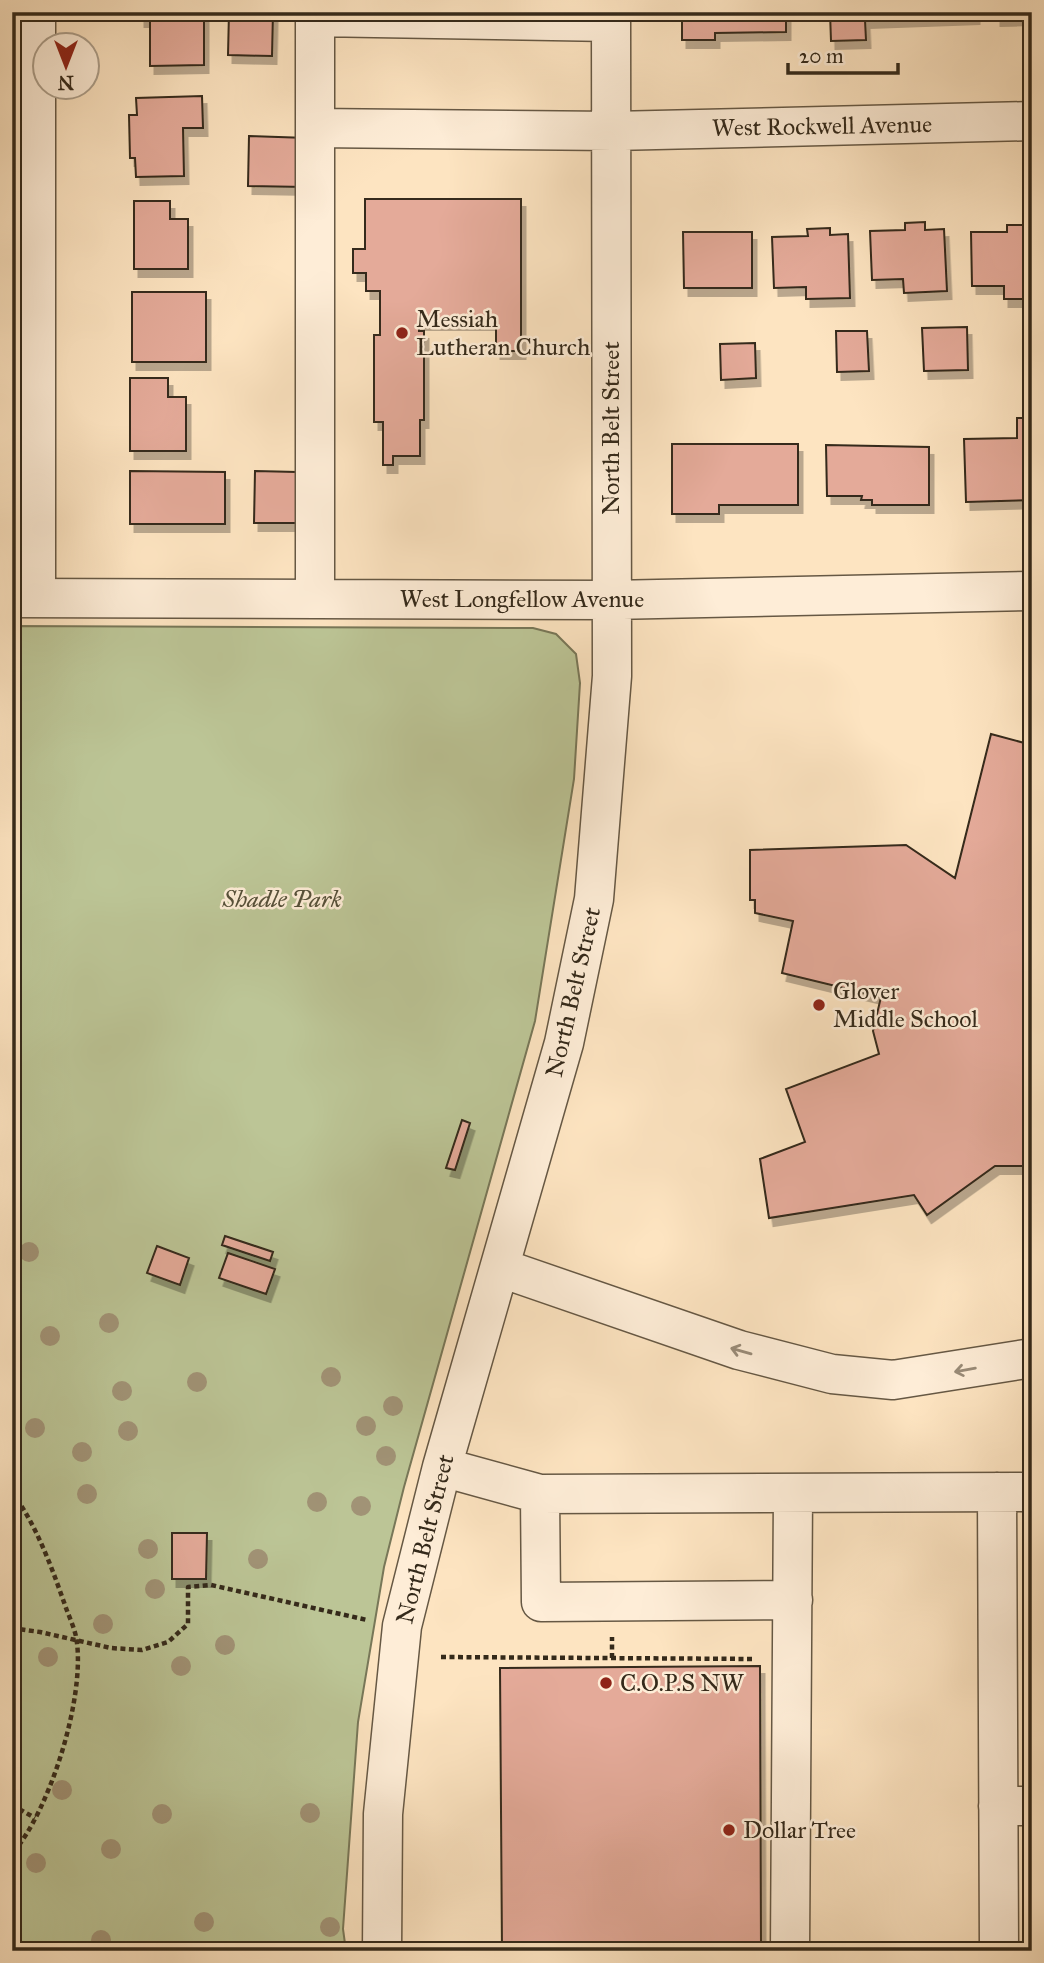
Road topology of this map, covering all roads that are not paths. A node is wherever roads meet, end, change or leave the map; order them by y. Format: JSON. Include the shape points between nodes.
{"nodes":[{"id":1,"x":36,"y":12,"type":"edge"},
{"id":2,"x":315,"y":15,"type":"edge"},
{"id":3,"x":611,"y":17,"type":"edge"},
{"id":4,"x":1032,"y":121,"type":"edge"},
{"id":5,"x":315,"y":128,"type":"junction"},
{"id":6,"x":612,"y":131,"type":"junction"},
{"id":7,"x":1032,"y":591,"type":"edge"},
{"id":8,"x":24,"y":598,"type":"edge"},
{"id":9,"x":316,"y":598,"type":"junction"},
{"id":10,"x":611,"y":600,"type":"junction"},
{"id":11,"x":501,"y":1268,"type":"junction"},
{"id":12,"x":1032,"y":1358,"type":"edge"},
{"id":13,"x":442,"y":1467,"type":"junction"},
{"id":14,"x":1014,"y":1492,"type":"edge"},
{"id":15,"x":793,"y":1493,"type":"junction"},
{"id":16,"x":540,"y":1494,"type":"junction"},
{"id":17,"x":793,"y":1600,"type":"junction"},
{"id":18,"x":1015,"y":1806,"type":"edge"},
{"id":19,"x":382,"y":1951,"type":"edge"},
{"id":20,"x":790,"y":1951,"type":"edge"},
{"id":21,"x":999,"y":1951,"type":"edge"}],
"edges":[{"from":1,"to":8,"type":"street"},
{"from":2,"to":3,"type":"street"},
{"from":2,"to":5,"type":"street"},
{"from":3,"to":6,"type":"street","name":"North Belt Street"},
{"from":4,"to":6,"type":"street","name":"West Rockwell Avenue"},
{"from":5,"to":6,"type":"street","name":"West Rockwell Avenue"},
{"from":5,"to":9,"type":"street"},
{"from":6,"to":10,"type":"street","name":"North Belt Street"},
{"from":7,"to":10,"type":"street","name":"West Longfellow Avenue"},
{"from":8,"to":9,"type":"street","name":"West Longfellow Avenue"},
{"from":9,"to":10,"type":"street","name":"West Longfellow Avenue"},
{"from":10,"to":11,"type":"street","name":"North Belt Street","via":[[612,676],[594,899],[564,1043]]},
{"from":12,"to":11,"type":"street","one_way":true,"via":[[893,1380],[832,1374],[739,1350]]},
{"from":11,"to":13,"type":"street","name":"North Belt Street"},
{"from":13,"to":16,"type":"street"},
{"from":13,"to":19,"type":"street","name":"North Belt Street","via":[[402,1626],[397,1666],[383,1814]]},
{"from":14,"to":15,"type":"street"},
{"from":14,"to":18,"type":"street"},
{"from":15,"to":16,"type":"street"},
{"from":15,"to":17,"type":"street"},
{"from":16,"to":17,"type":"street","via":[[541,1602]]},
{"from":17,"to":20,"type":"street"},
{"from":18,"to":21,"type":"street"}]}
